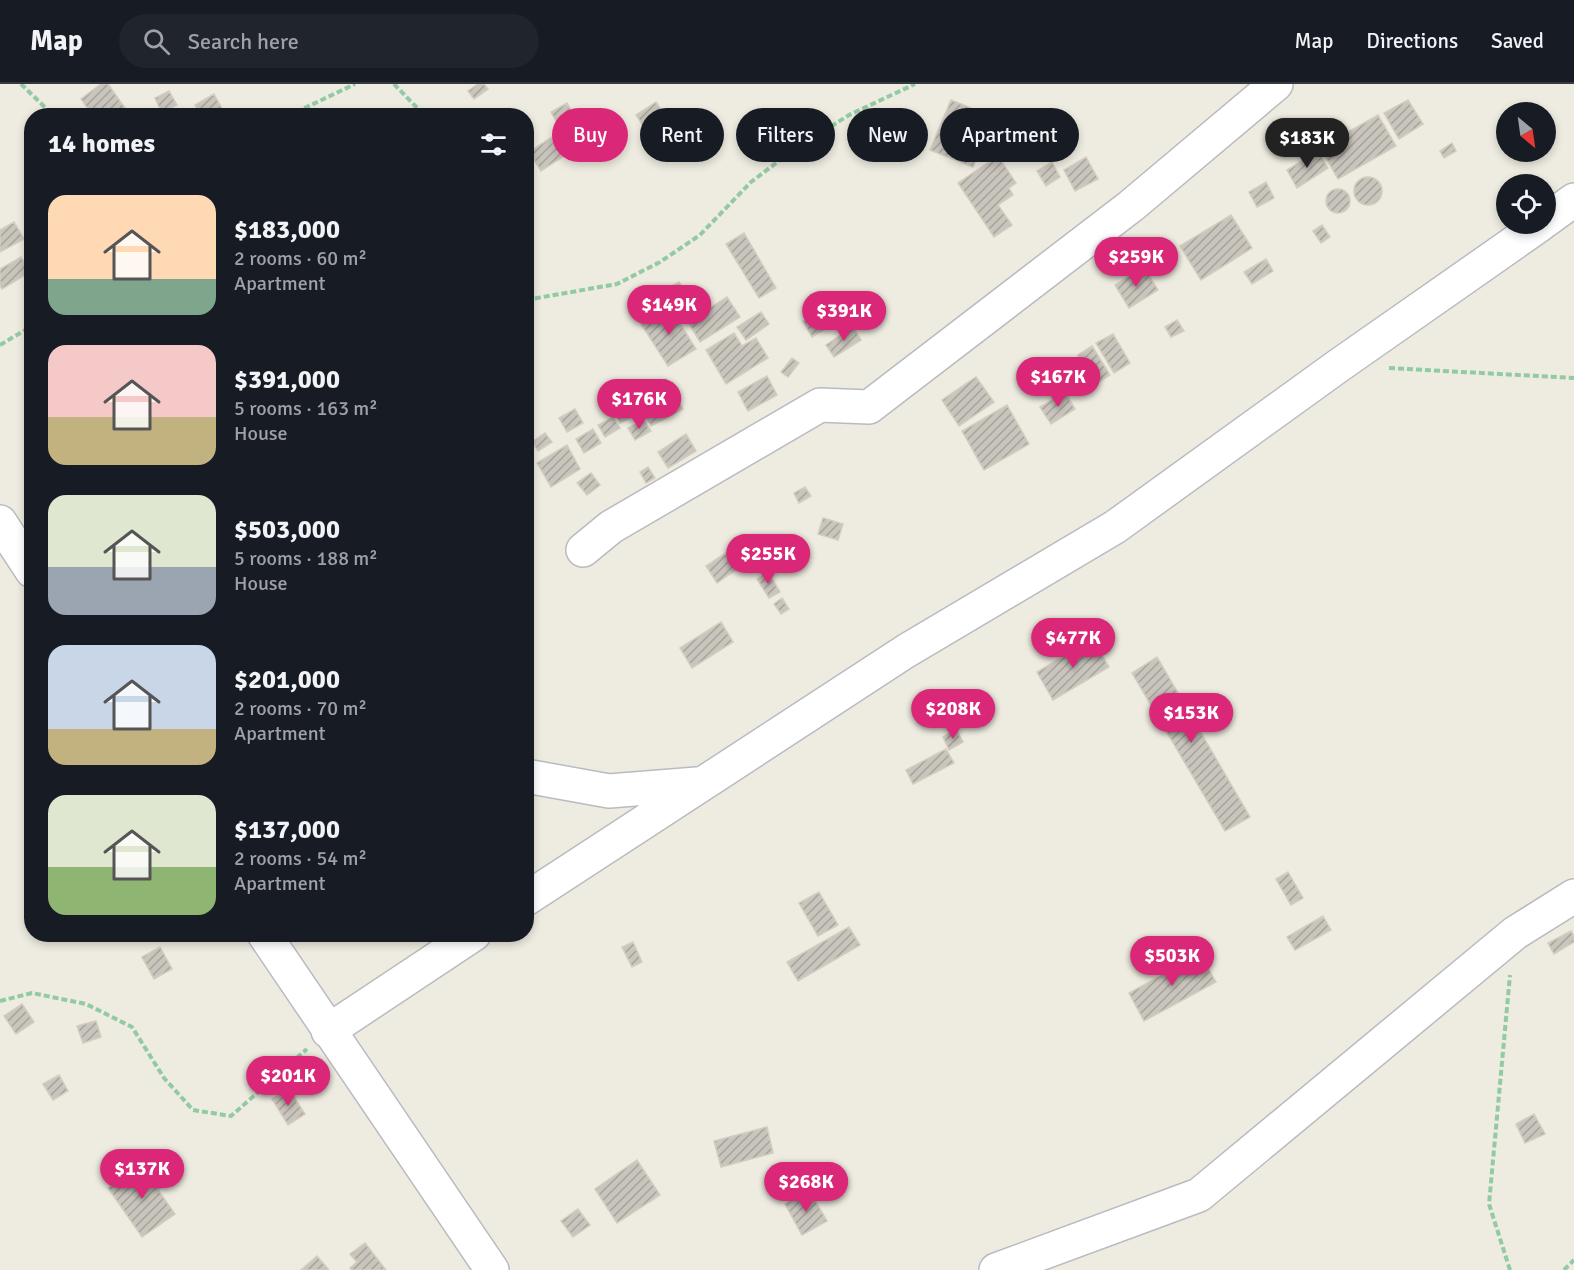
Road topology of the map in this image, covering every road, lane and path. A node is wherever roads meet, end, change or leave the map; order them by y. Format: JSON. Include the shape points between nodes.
{"nodes":[{"id":1,"x":21,"y":84,"type":"edge"},
{"id":2,"x":355,"y":84,"type":"edge"},
{"id":3,"x":394,"y":84,"type":"edge"},
{"id":4,"x":915,"y":84,"type":"edge"},
{"id":5,"x":1276,"y":84,"type":"edge"},
{"id":6,"x":46,"y":108,"type":"edge"},
{"id":7,"x":305,"y":108,"type":"edge"},
{"id":8,"x":416,"y":108,"type":"edge"},
{"id":9,"x":1574,"y":200,"type":"edge"},
{"id":10,"x":1556,"y":212,"type":"edge"},
{"id":11,"x":1527,"y":234,"type":"edge"},
{"id":12,"x":534,"y":299,"type":"edge"},
{"id":13,"x":24,"y":331,"type":"edge"},
{"id":14,"x":0,"y":345,"type":"edge"},
{"id":15,"x":1385,"y":368,"type":"dead end"},
{"id":16,"x":1574,"y":378,"type":"edge"},
{"id":17,"x":0,"y":522,"type":"edge"},
{"id":18,"x":583,"y":550,"type":"dead end"},
{"id":19,"x":24,"y":559,"type":"edge"},
{"id":20,"x":534,"y":777,"type":"edge"},
{"id":21,"x":701,"y":784,"type":"junction"},
{"id":22,"x":534,"y":894,"type":"edge"},
{"id":23,"x":1574,"y":896,"type":"edge"},
{"id":24,"x":1515,"y":933,"type":"junction"},
{"id":25,"x":269,"y":942,"type":"edge"},
{"id":26,"x":462,"y":942,"type":"edge"},
{"id":27,"x":0,"y":1001,"type":"edge"},
{"id":28,"x":328,"y":1031,"type":"junction"},
{"id":29,"x":1574,"y":1260,"type":"edge"},
{"id":30,"x":492,"y":1270,"type":"edge"},
{"id":31,"x":996,"y":1270,"type":"edge"},
{"id":32,"x":1510,"y":1270,"type":"edge"},
{"id":33,"x":1564,"y":1270,"type":"edge"}],
"edges":[{"from":1,"to":6,"type":"path"},
{"from":2,"to":7,"type":"path"},
{"from":3,"to":8,"type":"path"},
{"from":4,"to":12,"type":"path","via":[[849,115],[788,154],[751,182],[700,235],[660,262],[617,284]]},
{"from":5,"to":18,"type":"street","via":[[1131,206],[869,407],[820,405],[610,527]]},
{"from":9,"to":10,"type":"street"},
{"from":11,"to":21,"type":"street","via":[[1114,527],[906,651]]},
{"from":13,"to":14,"type":"path"},
{"from":15,"to":16,"type":"path"},
{"from":17,"to":19,"type":"street"},
{"from":20,"to":21,"type":"street","via":[[609,791]]},
{"from":21,"to":22,"type":"street"},
{"from":23,"to":24,"type":"street"},
{"from":24,"to":31,"type":"street","via":[[1199,1195]]},
{"from":24,"to":32,"type":"path","via":[[1489,1204]]},
{"from":25,"to":28,"type":"street"},
{"from":26,"to":28,"type":"street"},
{"from":27,"to":28,"type":"path","via":[[32,993],[86,1004],[132,1027],[164,1078],[193,1110],[231,1116]]},
{"from":28,"to":30,"type":"street"},
{"from":29,"to":33,"type":"path"}]}
